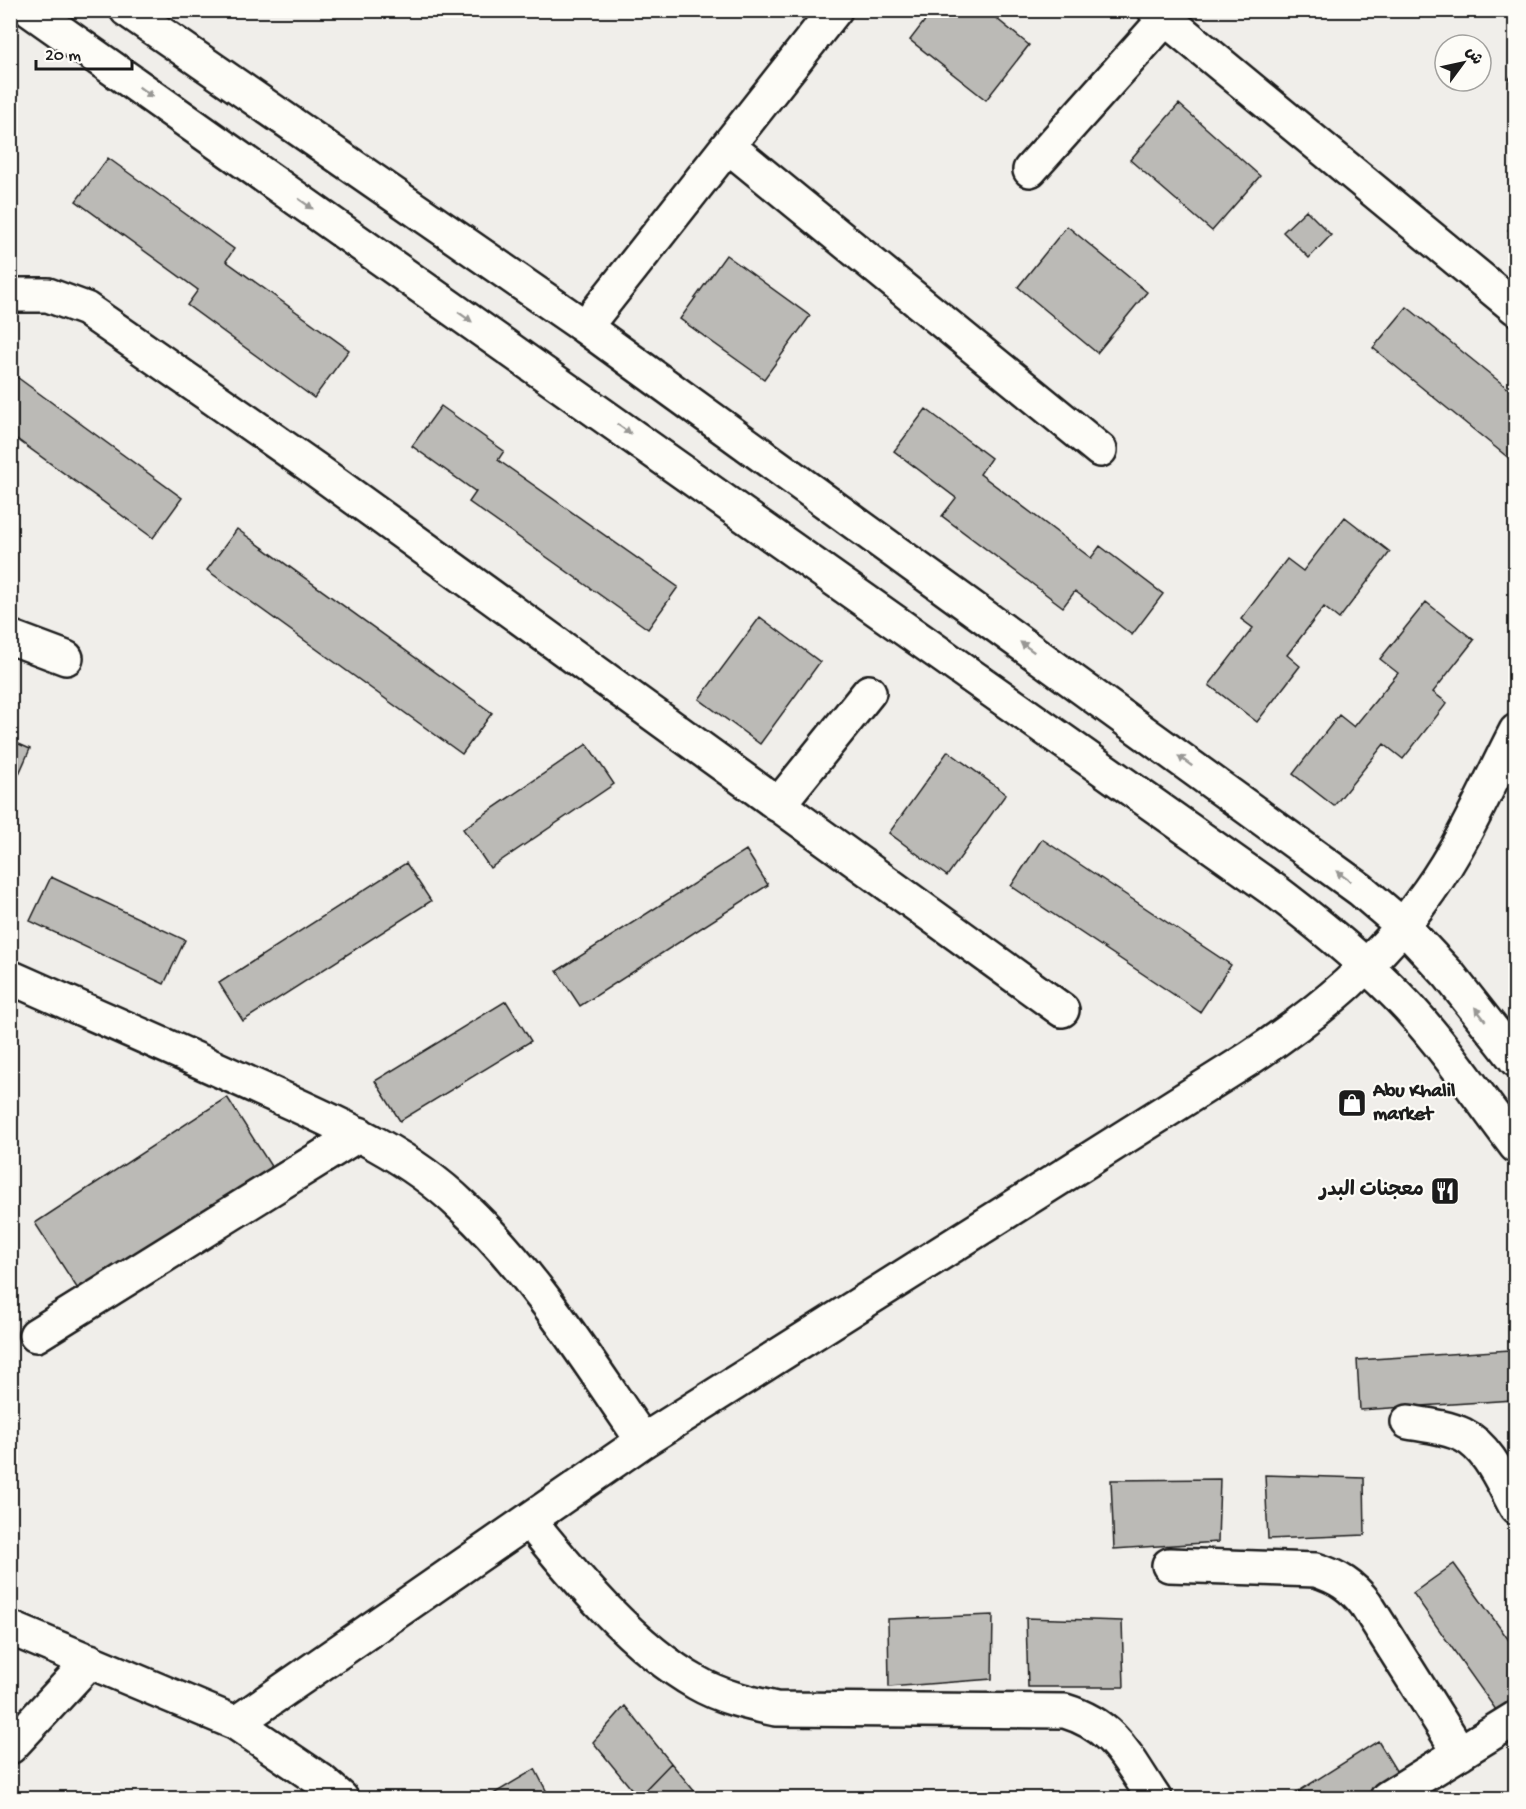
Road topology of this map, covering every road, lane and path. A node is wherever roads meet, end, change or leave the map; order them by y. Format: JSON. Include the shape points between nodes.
{"nodes":[{"id":1,"x":30,"y":10,"type":"edge"},
{"id":2,"x":127,"y":10,"type":"edge"},
{"id":3,"x":835,"y":10,"type":"edge"},
{"id":4,"x":1160,"y":15,"type":"edge"},
{"id":5,"x":728,"y":146,"type":"junction"},
{"id":6,"x":1030,"y":170,"type":"dead end"},
{"id":7,"x":10,"y":295,"type":"edge"},
{"id":8,"x":1515,"y":308,"type":"edge"},
{"id":9,"x":585,"y":327,"type":"junction"},
{"id":10,"x":1100,"y":450,"type":"dead end"},
{"id":11,"x":10,"y":637,"type":"edge"},
{"id":12,"x":66,"y":658,"type":"dead end"},
{"id":13,"x":869,"y":692,"type":"dead end"},
{"id":14,"x":1515,"y":731,"type":"edge"},
{"id":15,"x":778,"y":805,"type":"junction"},
{"id":16,"x":1403,"y":926,"type":"junction"},
{"id":17,"x":1368,"y":966,"type":"junction"},
{"id":18,"x":10,"y":977,"type":"edge"},
{"id":19,"x":1062,"y":1010,"type":"dead end"},
{"id":20,"x":1515,"y":1060,"type":"edge"},
{"id":21,"x":359,"y":1134,"type":"junction"},
{"id":22,"x":1515,"y":1146,"type":"edge"},
{"id":23,"x":36,"y":1335,"type":"dead end"},
{"id":24,"x":1408,"y":1422,"type":"dead end"},
{"id":25,"x":643,"y":1441,"type":"junction"},
{"id":26,"x":1515,"y":1506,"type":"edge"},
{"id":27,"x":529,"y":1520,"type":"junction"},
{"id":28,"x":1169,"y":1565,"type":"dead end"},
{"id":29,"x":10,"y":1628,"type":"edge"},
{"id":30,"x":90,"y":1661,"type":"junction"},
{"id":31,"x":1515,"y":1718,"type":"edge"},
{"id":32,"x":236,"y":1723,"type":"junction"},
{"id":33,"x":10,"y":1747,"type":"edge"},
{"id":34,"x":1460,"y":1753,"type":"junction"},
{"id":35,"x":341,"y":1798,"type":"edge"},
{"id":36,"x":1154,"y":1798,"type":"edge"},
{"id":37,"x":1387,"y":1798,"type":"edge"}],
"edges":[{"from":1,"to":17,"type":"street","one_way":true,"via":[[1259,879]]},
{"from":2,"to":9,"type":"street"},
{"from":3,"to":5,"type":"street"},
{"from":4,"to":6,"type":"street"},
{"from":4,"to":8,"type":"street"},
{"from":5,"to":9,"type":"street"},
{"from":5,"to":10,"type":"street"},
{"from":7,"to":15,"type":"street","via":[[48,295],[86,309],[315,469]]},
{"from":16,"to":9,"type":"street","one_way":true,"via":[[1307,849]]},
{"from":11,"to":12,"type":"street"},
{"from":13,"to":15,"type":"street"},
{"from":14,"to":16,"type":"street","via":[[1454,852]]},
{"from":15,"to":19,"type":"street"},
{"from":16,"to":17,"type":"street"},
{"from":20,"to":16,"type":"street","one_way":true,"via":[[1449,975]]},
{"from":17,"to":22,"type":"street","via":[[1446,1053]]},
{"from":17,"to":25,"type":"street","via":[[1292,1031]]},
{"from":18,"to":21,"type":"street"},
{"from":21,"to":23,"type":"street"},
{"from":21,"to":25,"type":"street","via":[[423,1173],[494,1238],[561,1322]]},
{"from":24,"to":26,"type":"street","via":[[1464,1435],[1480,1447]]},
{"from":25,"to":27,"type":"street"},
{"from":27,"to":32,"type":"street"},
{"from":27,"to":36,"type":"street","via":[[565,1564],[634,1635],[664,1662],[698,1684],[736,1700],[776,1709],[1065,1711],[1090,1721],[1112,1737]]},
{"from":28,"to":34,"type":"street","via":[[1316,1570],[1345,1582],[1366,1604]]},
{"from":29,"to":30,"type":"street"},
{"from":30,"to":32,"type":"street"},
{"from":30,"to":33,"type":"street"},
{"from":31,"to":34,"type":"street"},
{"from":32,"to":35,"type":"street"},
{"from":34,"to":37,"type":"street"}]}
